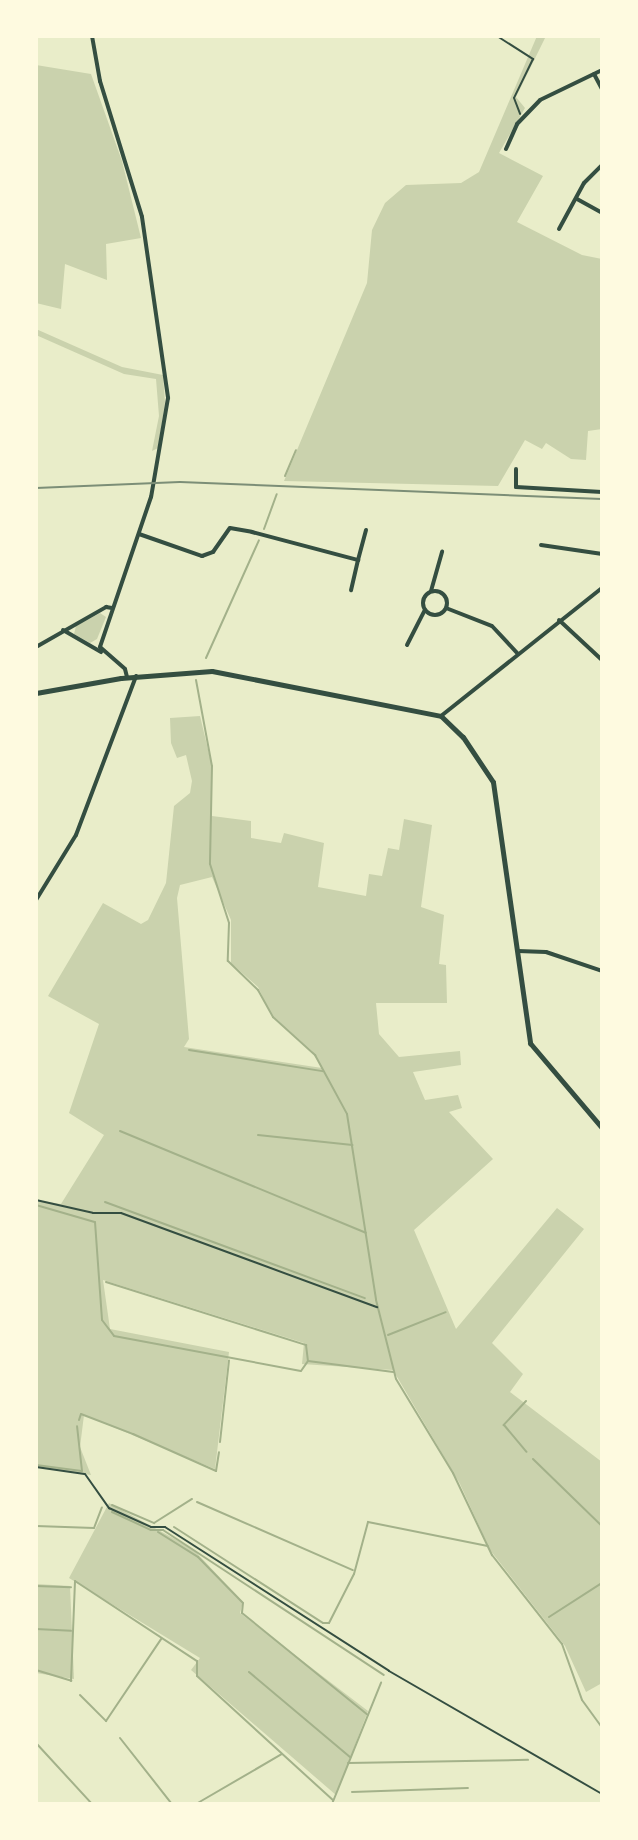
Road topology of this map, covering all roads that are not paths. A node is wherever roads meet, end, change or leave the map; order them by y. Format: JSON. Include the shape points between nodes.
{"nodes":[{"id":1,"x":92,"y":36,"type":"edge"},
{"id":2,"x":602,"y":70,"type":"edge"},
{"id":3,"x":594,"y":74,"type":"junction"},
{"id":4,"x":602,"y":89,"type":"edge"},
{"id":5,"x":506,"y":149,"type":"dead end"},
{"id":6,"x":602,"y":165,"type":"edge"},
{"id":7,"x":577,"y":199,"type":"junction"},
{"id":8,"x":602,"y":213,"type":"edge"},
{"id":9,"x":559,"y":229,"type":"dead end"},
{"id":10,"x":516,"y":469,"type":"dead end"},
{"id":11,"x":602,"y":492,"type":"edge"},
{"id":12,"x":366,"y":530,"type":"dead end"},
{"id":13,"x":139,"y":534,"type":"junction"},
{"id":14,"x":541,"y":545,"type":"dead end"},
{"id":15,"x":442,"y":552,"type":"dead end"},
{"id":16,"x":602,"y":554,"type":"edge"},
{"id":17,"x":358,"y":560,"type":"junction"},
{"id":18,"x":602,"y":588,"type":"edge"},
{"id":19,"x":351,"y":590,"type":"dead end"},
{"id":20,"x":431,"y":592,"type":"junction"},
{"id":21,"x":112,"y":608,"type":"junction"},
{"id":22,"x":446,"y":608,"type":"junction"},
{"id":23,"x":425,"y":609,"type":"junction"},
{"id":24,"x":559,"y":620,"type":"junction"},
{"id":25,"x":63,"y":630,"type":"junction"},
{"id":26,"x":407,"y":645,"type":"dead end"},
{"id":27,"x":36,"y":647,"type":"edge"},
{"id":28,"x":101,"y":652,"type":"junction"},
{"id":29,"x":518,"y":654,"type":"junction"},
{"id":30,"x":602,"y":660,"type":"edge"},
{"id":31,"x":136,"y":676,"type":"junction"},
{"id":32,"x":127,"y":677,"type":"junction"},
{"id":33,"x":36,"y":693,"type":"edge"},
{"id":34,"x":441,"y":716,"type":"junction"},
{"id":35,"x":36,"y":900,"type":"edge"},
{"id":36,"x":518,"y":951,"type":"junction"},
{"id":37,"x":602,"y":971,"type":"edge"},
{"id":38,"x":602,"y":1128,"type":"edge"}],
"edges":[{"from":1,"to":13,"type":"street","via":[[100,81],[142,217],[167,385],[154,482]]},
{"from":2,"to":3,"type":"street"},
{"from":3,"to":4,"type":"street"},
{"from":3,"to":5,"type":"street","via":[[540,100],[522,117]]},
{"from":6,"to":7,"type":"street"},
{"from":7,"to":8,"type":"street"},
{"from":7,"to":9,"type":"street"},
{"from":10,"to":11,"type":"street","via":[[516,487]]},
{"from":12,"to":17,"type":"street"},
{"from":13,"to":17,"type":"street","via":[[202,556],[236,527]]},
{"from":13,"to":21,"type":"street"},
{"from":14,"to":16,"type":"street"},
{"from":15,"to":20,"type":"street"},
{"from":17,"to":19,"type":"street"},
{"from":18,"to":24,"type":"street"},
{"from":20,"to":22,"type":"street","via":[[443,595]]},
{"from":20,"to":23,"type":"street","via":[[423,601]]},
{"from":21,"to":25,"type":"street"},
{"from":21,"to":28,"type":"street"},
{"from":22,"to":23,"type":"street","via":[[435,615]]},
{"from":22,"to":29,"type":"street","via":[[492,626]]},
{"from":23,"to":26,"type":"street"},
{"from":24,"to":29,"type":"street"},
{"from":24,"to":30,"type":"street"},
{"from":25,"to":27,"type":"street"},
{"from":25,"to":28,"type":"street"},
{"from":28,"to":32,"type":"street","via":[[125,669]]},
{"from":29,"to":34,"type":"street"},
{"from":31,"to":32,"type":"main road"},
{"from":31,"to":34,"type":"main road","via":[[202,670]]},
{"from":31,"to":35,"type":"street","via":[[76,835]]},
{"from":32,"to":33,"type":"main road"},
{"from":34,"to":36,"type":"main road","via":[[463,737],[493,782]]},
{"from":36,"to":37,"type":"street","via":[[546,952]]},
{"from":36,"to":38,"type":"main road","via":[[530,1043]]}]}
